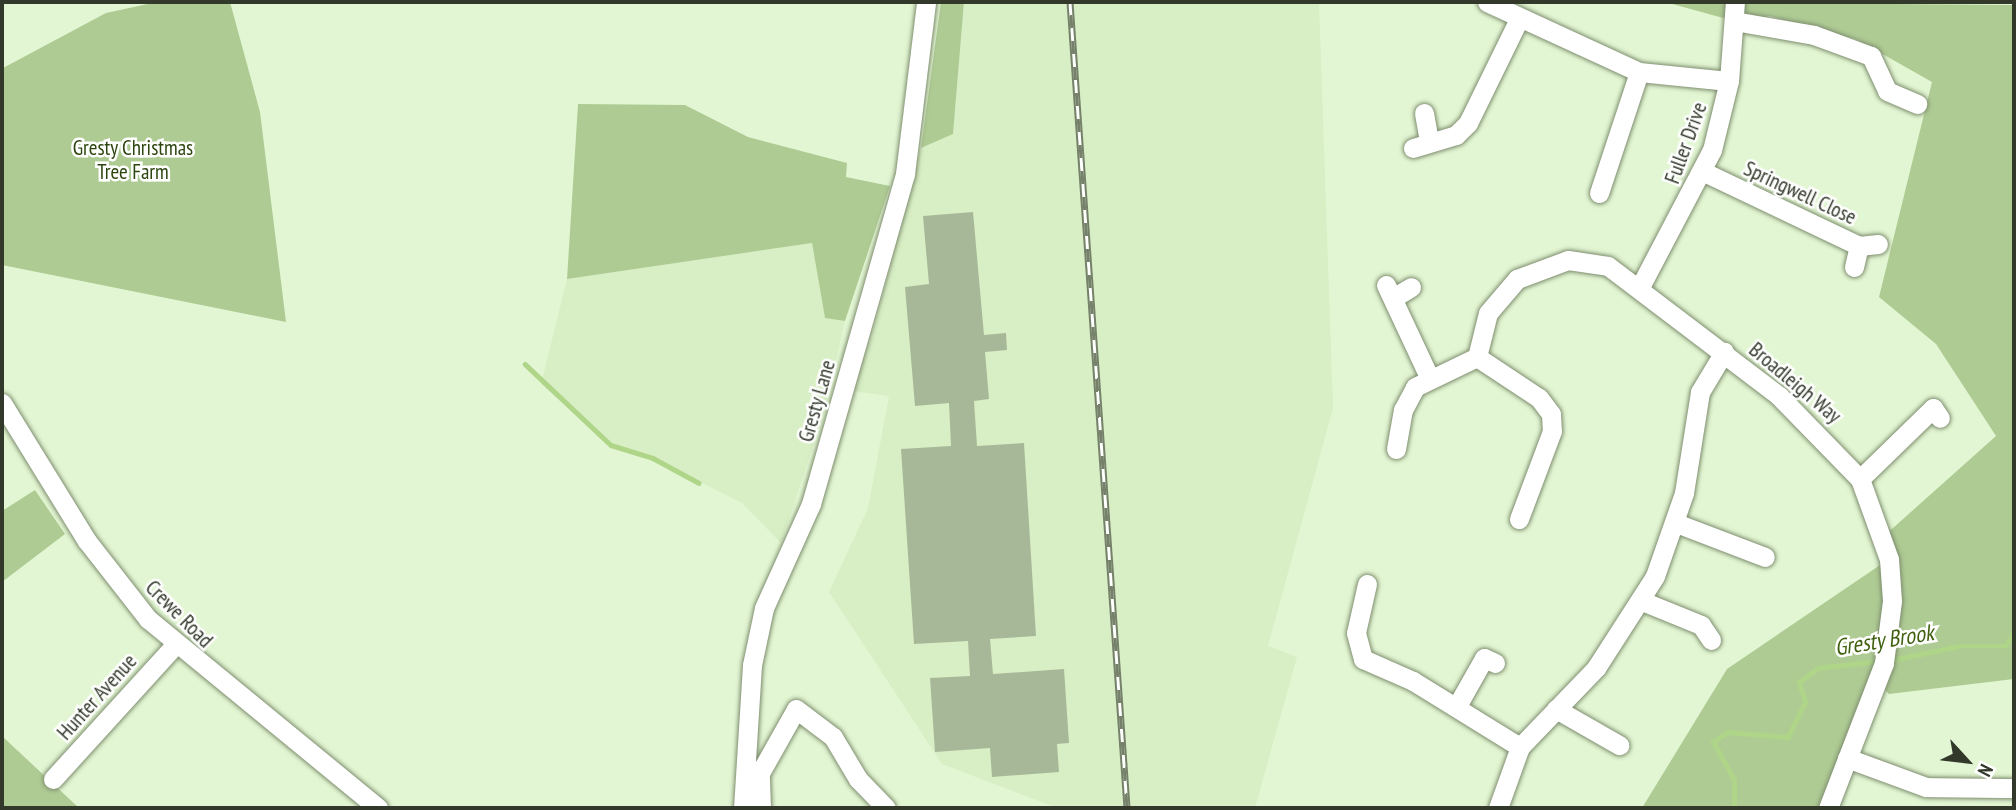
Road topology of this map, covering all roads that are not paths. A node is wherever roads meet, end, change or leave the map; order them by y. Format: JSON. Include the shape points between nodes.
{"nodes":[{"id":1,"x":926,"y":2,"type":"edge"},
{"id":2,"x":1487,"y":2,"type":"edge"},
{"id":3,"x":1735,"y":11,"type":"edge"},
{"id":4,"x":1519,"y":19,"type":"junction"},
{"id":5,"x":1639,"y":72,"type":"junction"},
{"id":6,"x":1729,"y":81,"type":"junction"},
{"id":7,"x":1917,"y":104,"type":"dead end"},
{"id":8,"x":1424,"y":113,"type":"dead end"},
{"id":9,"x":1704,"y":172,"type":"junction"},
{"id":10,"x":1599,"y":193,"type":"dead end"},
{"id":11,"x":1854,"y":267,"type":"dead end"},
{"id":12,"x":1412,"y":286,"type":"dead end"},
{"id":13,"x":1640,"y":287,"type":"junction"},
{"id":14,"x":1724,"y":352,"type":"junction"},
{"id":15,"x":1477,"y":357,"type":"junction"},
{"id":16,"x":1429,"y":377,"type":"junction"},
{"id":17,"x":2,"y":403,"type":"edge"},
{"id":18,"x":1932,"y":408,"type":"dead end"},
{"id":19,"x":1396,"y":449,"type":"dead end"},
{"id":20,"x":1860,"y":479,"type":"junction"},
{"id":21,"x":1519,"y":519,"type":"dead end"},
{"id":22,"x":1675,"y":523,"type":"junction"},
{"id":23,"x":1765,"y":557,"type":"dead end"},
{"id":24,"x":1367,"y":584,"type":"dead end"},
{"id":25,"x":1642,"y":601,"type":"junction"},
{"id":26,"x":1706,"y":625,"type":"dead end"},
{"id":27,"x":175,"y":645,"type":"junction"},
{"id":28,"x":1484,"y":658,"type":"dead end"},
{"id":29,"x":1457,"y":706,"type":"junction"},
{"id":30,"x":1556,"y":709,"type":"junction"},
{"id":31,"x":1619,"y":745,"type":"dead end"},
{"id":32,"x":1520,"y":747,"type":"junction"},
{"id":33,"x":1847,"y":758,"type":"junction"},
{"id":34,"x":53,"y":779,"type":"dead end"},
{"id":35,"x":2014,"y":788,"type":"edge"},
{"id":36,"x":378,"y":808,"type":"edge"},
{"id":37,"x":743,"y":808,"type":"edge"},
{"id":38,"x":761,"y":808,"type":"edge"},
{"id":39,"x":886,"y":808,"type":"edge"},
{"id":40,"x":1498,"y":808,"type":"edge"},
{"id":41,"x":1828,"y":808,"type":"edge"}],
"edges":[{"from":1,"to":37,"type":"street","name":"Gresty Lane","via":[[905,174],[811,504],[764,608],[752,666]]},
{"from":2,"to":4,"type":"street"},
{"from":3,"to":6,"type":"street","name":"Fuller Drive"},
{"from":3,"to":7,"type":"street","via":[[1871,56],[1887,91]]},
{"from":4,"to":5,"type":"street"},
{"from":4,"to":8,"type":"street","via":[[1468,123],[1456,135],[1421,145]]},
{"from":5,"to":6,"type":"street"},
{"from":5,"to":10,"type":"street"},
{"from":6,"to":9,"type":"street","name":"Fuller Drive"},
{"from":9,"to":11,"type":"street","name":"Springwell Close","via":[[1869,245]]},
{"from":9,"to":13,"type":"street","name":"Fuller Drive"},
{"from":12,"to":16,"type":"street","via":[[1390,291]]},
{"from":13,"to":14,"type":"street","name":"Broadleigh Way"},
{"from":13,"to":15,"type":"street","name":"Broadleigh Way","via":[[1595,262],[1555,262],[1529,271],[1495,300]]},
{"from":14,"to":20,"type":"street","name":"Broadleigh Way","via":[[1816,428]]},
{"from":14,"to":22,"type":"street","via":[[1700,392]]},
{"from":15,"to":16,"type":"street"},
{"from":15,"to":21,"type":"street","via":[[1539,398],[1551,414],[1552,431]]},
{"from":16,"to":19,"type":"street","via":[[1406,401]]},
{"from":17,"to":27,"type":"street","name":"Crewe Road","via":[[87,541]]},
{"from":18,"to":20,"type":"street"},
{"from":20,"to":33,"type":"street","name":"Broadleigh Way","via":[[1884,537],[1892,601],[1884,663]]},
{"from":22,"to":23,"type":"street"},
{"from":22,"to":25,"type":"street"},
{"from":24,"to":29,"type":"street","via":[[1356,633],[1363,659]]},
{"from":25,"to":26,"type":"street"},
{"from":25,"to":30,"type":"street","via":[[1596,668]]},
{"from":27,"to":34,"type":"street","name":"Hunter Avenue"},
{"from":27,"to":36,"type":"street","name":"Crewe Road"},
{"from":28,"to":29,"type":"street"},
{"from":29,"to":32,"type":"street"},
{"from":30,"to":31,"type":"street"},
{"from":30,"to":32,"type":"street"},
{"from":32,"to":40,"type":"street"},
{"from":33,"to":35,"type":"street","via":[[1926,787]]},
{"from":33,"to":41,"type":"street","name":"Broadleigh Way"},
{"from":38,"to":39,"type":"street","via":[[760,774],[796,709],[833,737],[858,779]]}]}
